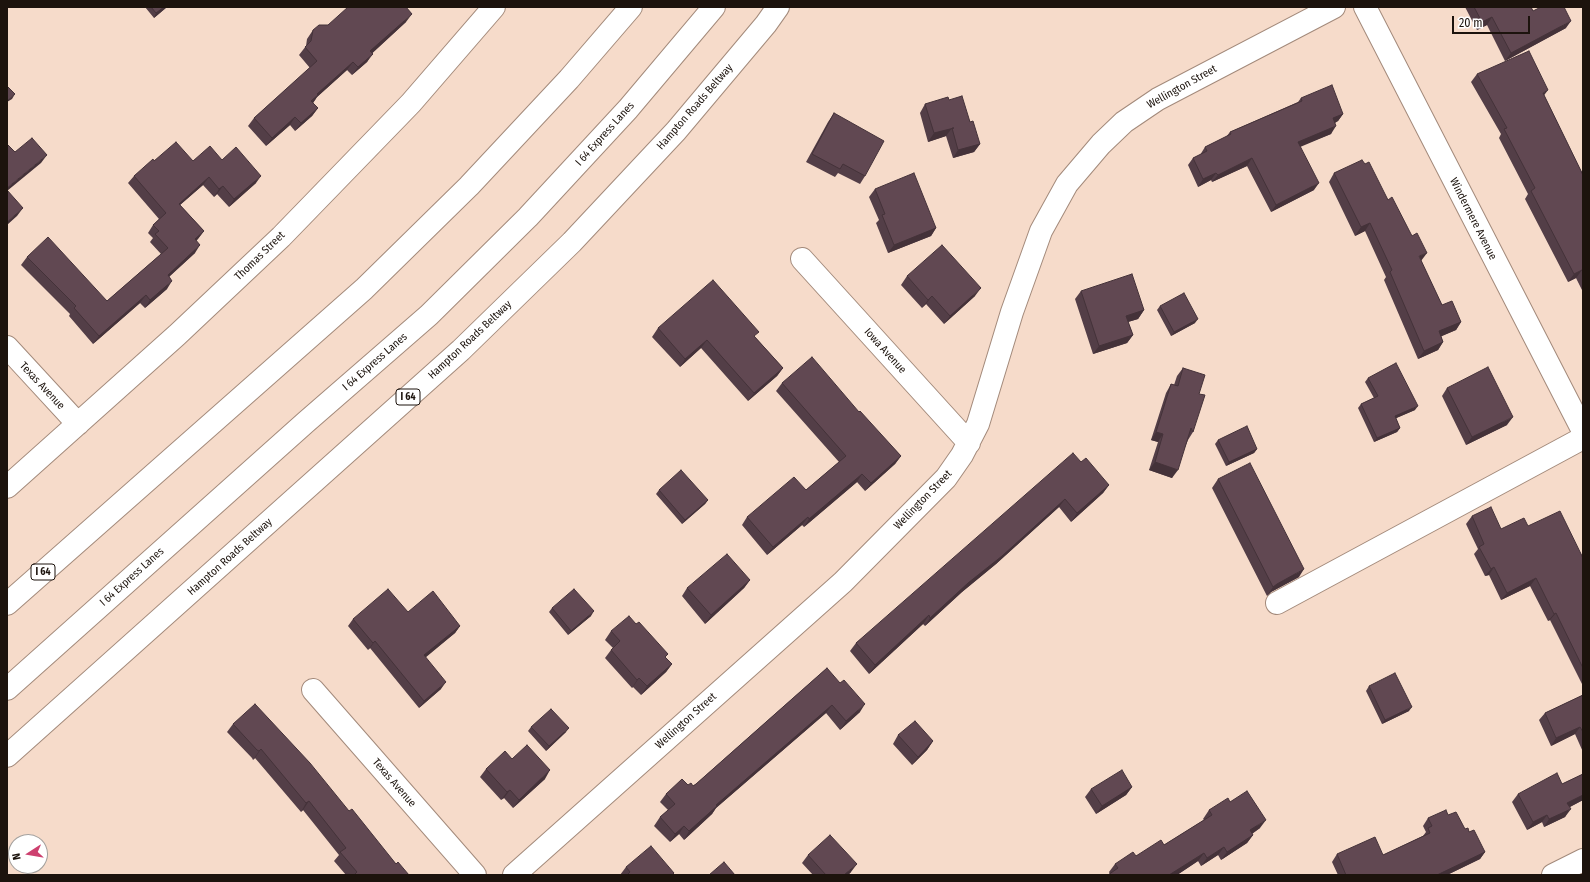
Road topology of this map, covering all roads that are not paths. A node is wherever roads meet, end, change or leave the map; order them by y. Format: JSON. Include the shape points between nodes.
{"nodes":[{"id":1,"x":494,"y":7,"type":"edge"},
{"id":2,"x":631,"y":7,"type":"edge"},
{"id":3,"x":714,"y":7,"type":"edge"},
{"id":4,"x":778,"y":7,"type":"edge"},
{"id":5,"x":1334,"y":7,"type":"edge"},
{"id":6,"x":1365,"y":7,"type":"edge"},
{"id":7,"x":802,"y":259,"type":"dead end"},
{"id":8,"x":7,"y":347,"type":"edge"},
{"id":9,"x":78,"y":424,"type":"junction"},
{"id":10,"x":1583,"y":431,"type":"edge"},
{"id":11,"x":1583,"y":438,"type":"edge"},
{"id":12,"x":969,"y":443,"type":"junction"},
{"id":13,"x":7,"y":486,"type":"edge"},
{"id":14,"x":1277,"y":603,"type":"dead end"},
{"id":15,"x":7,"y":604,"type":"edge"},
{"id":16,"x":7,"y":689,"type":"edge"},
{"id":17,"x":313,"y":690,"type":"dead end"},
{"id":18,"x":7,"y":756,"type":"edge"},
{"id":19,"x":1583,"y":860,"type":"edge"},
{"id":20,"x":475,"y":875,"type":"edge"},
{"id":21,"x":514,"y":875,"type":"edge"},
{"id":22,"x":1553,"y":875,"type":"edge"}],
"edges":[{"from":1,"to":9,"type":"main road","name":"Thomas Street","via":[[411,104],[281,237]]},
{"from":2,"to":15,"type":"main road","number":"I 64","via":[[569,79],[489,165],[364,288]]},
{"from":3,"to":16,"type":"main road","name":"I 64 Express Lanes","via":[[628,109],[528,217],[429,315]]},
{"from":4,"to":18,"type":"main road","name":"Hampton Roads Beltway","number":"I 64","via":[[676,131],[572,242],[461,350]]},
{"from":5,"to":12,"type":"main road","name":"Wellington Street","via":[[1158,99],[1124,122],[1067,184],[1041,231],[1012,312],[978,424]]},
{"from":6,"to":10,"type":"main road","name":"Windermere Avenue"},
{"from":7,"to":12,"type":"main road","name":"Iowa Avenue"},
{"from":8,"to":9,"type":"main road","name":"Texas Avenue"},
{"from":9,"to":13,"type":"main road","name":"Thomas Street"},
{"from":11,"to":14,"type":"main road"},
{"from":12,"to":21,"type":"main road","name":"Wellington Street","via":[[946,478],[843,582]]},
{"from":17,"to":20,"type":"main road","name":"Texas Avenue"},
{"from":19,"to":22,"type":"main road"}]}
